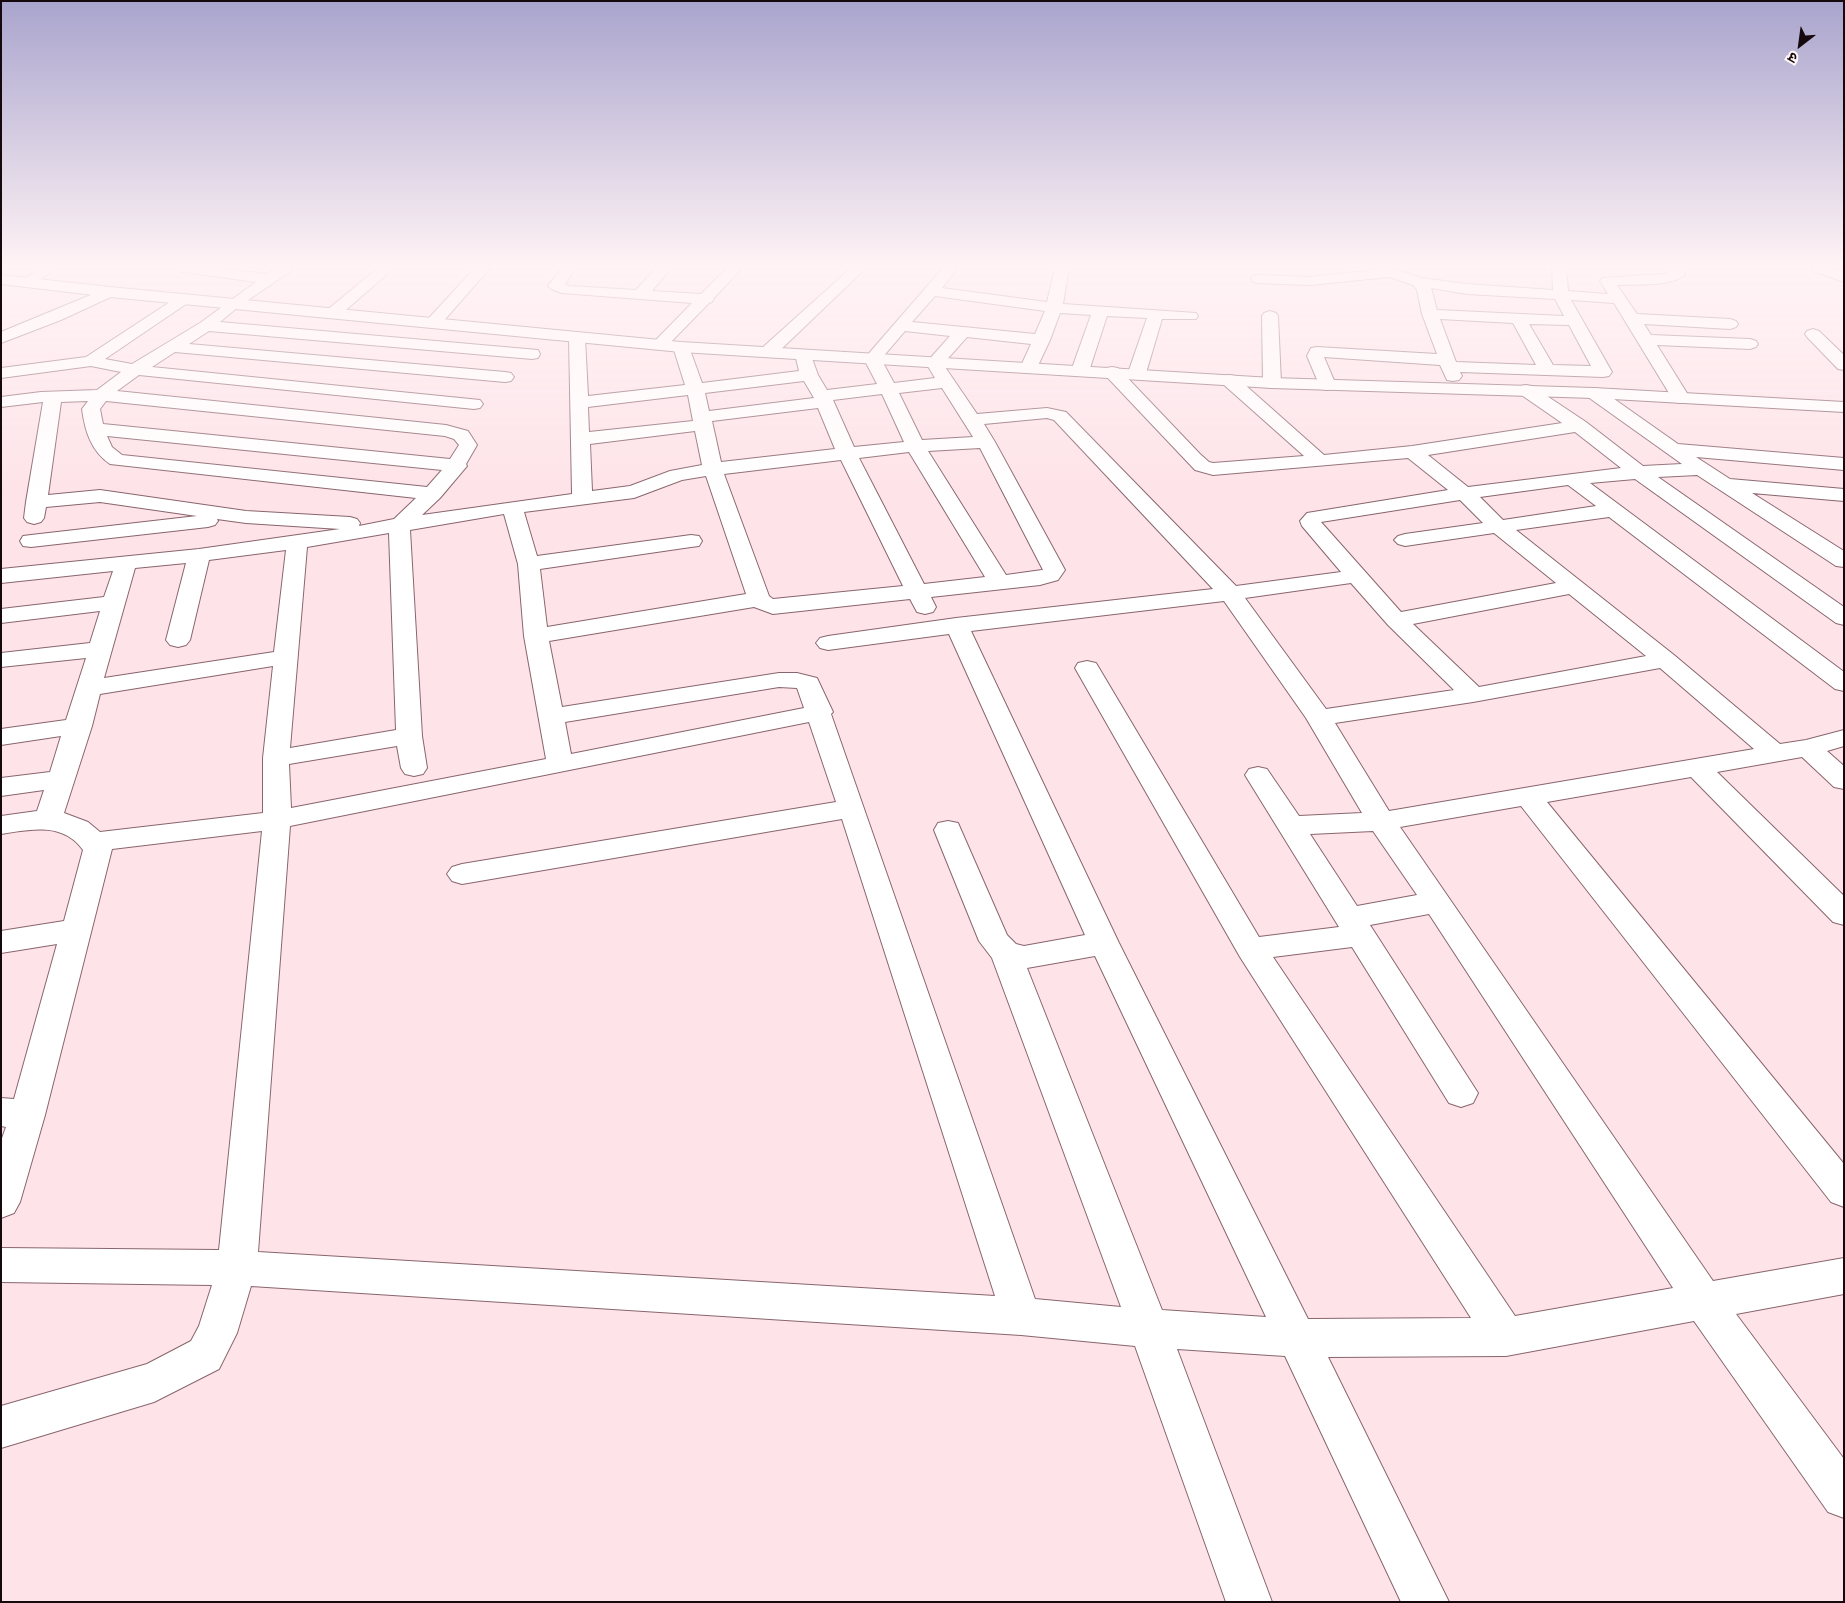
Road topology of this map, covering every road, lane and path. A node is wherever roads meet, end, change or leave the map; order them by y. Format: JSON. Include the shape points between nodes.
{"nodes":[{"id":1,"x":118,"y":343,"type":"edge"},
{"id":2,"x":179,"y":343,"type":"edge"},
{"id":3,"x":402,"y":343,"type":"edge"},
{"id":4,"x":540,"y":343,"type":"edge"},
{"id":5,"x":577,"y":343,"type":"edge"},
{"id":6,"x":643,"y":343,"type":"edge"},
{"id":7,"x":778,"y":343,"type":"edge"},
{"id":8,"x":887,"y":343,"type":"edge"},
{"id":9,"x":953,"y":343,"type":"edge"},
{"id":10,"x":1041,"y":343,"type":"edge"},
{"id":11,"x":1090,"y":343,"type":"edge"},
{"id":12,"x":1147,"y":343,"type":"edge"},
{"id":13,"x":1271,"y":343,"type":"edge"},
{"id":14,"x":1440,"y":343,"type":"edge"},
{"id":15,"x":1532,"y":343,"type":"edge"},
{"id":16,"x":1588,"y":343,"type":"edge"},
{"id":17,"x":1648,"y":343,"type":"edge"},
{"id":18,"x":1719,"y":343,"type":"edge"},
{"id":19,"x":1822,"y":343,"type":"edge"},
{"id":20,"x":660,"y":344,"type":"joint"},
{"id":21,"x":1750,"y":344,"type":"dead end"},
{"id":22,"x":172,"y":347,"type":"junction"},
{"id":23,"x":681,"y":347,"type":"junction"},
{"id":24,"x":768,"y":352,"type":"junction"},
{"id":25,"x":532,"y":354,"type":"junction"},
{"id":26,"x":803,"y":354,"type":"junction"},
{"id":27,"x":872,"y":359,"type":"junction"},
{"id":28,"x":91,"y":361,"type":"junction"},
{"id":29,"x":934,"y":363,"type":"junction"},
{"id":30,"x":1448,"y":364,"type":"junction"},
{"id":31,"x":1844,"y":365,"type":"edge"},
{"id":32,"x":1029,"y":368,"type":"junction"},
{"id":33,"x":135,"y":370,"type":"junction"},
{"id":34,"x":1080,"y":370,"type":"junction"},
{"id":35,"x":1547,"y":370,"type":"junction"},
{"id":36,"x":1112,"y":372,"type":"junction"},
{"id":37,"x":1,"y":373,"type":"edge"},
{"id":38,"x":1137,"y":373,"type":"junction"},
{"id":39,"x":809,"y":375,"type":"junction"},
{"id":40,"x":504,"y":377,"type":"junction"},
{"id":41,"x":1229,"y":380,"type":"junction"},
{"id":42,"x":946,"y":382,"type":"junction"},
{"id":43,"x":1272,"y":383,"type":"junction"},
{"id":44,"x":1327,"y":385,"type":"junction"},
{"id":45,"x":695,"y":388,"type":"junction"},
{"id":46,"x":888,"y":388,"type":"junction"},
{"id":47,"x":1458,"y":389,"type":"junction"},
{"id":48,"x":1526,"y":390,"type":"junction"},
{"id":49,"x":1594,"y":393,"type":"junction"},
{"id":50,"x":101,"y":395,"type":"junction"},
{"id":51,"x":53,"y":397,"type":"junction"},
{"id":52,"x":1681,"y":398,"type":"junction"},
{"id":53,"x":823,"y":399,"type":"junction"},
{"id":54,"x":1,"y":402,"type":"edge"},
{"id":55,"x":578,"y":403,"type":"junction"},
{"id":56,"x":474,"y":404,"type":"junction"},
{"id":57,"x":1844,"y":407,"type":"edge"},
{"id":58,"x":702,"y":421,"type":"junction"},
{"id":59,"x":1579,"y":426,"type":"junction"},
{"id":60,"x":94,"y":429,"type":"junction"},
{"id":61,"x":446,"y":431,"type":"junction"},
{"id":62,"x":979,"y":431,"type":"junction"},
{"id":63,"x":580,"y":439,"type":"junction"},
{"id":64,"x":915,"y":446,"type":"junction"},
{"id":65,"x":1672,"y":449,"type":"junction"},
{"id":66,"x":1412,"y":452,"type":"junction"},
{"id":67,"x":847,"y":454,"type":"junction"},
{"id":68,"x":1320,"y":461,"type":"junction"},
{"id":69,"x":1844,"y":464,"type":"edge"},
{"id":70,"x":457,"y":466,"type":"junction"},
{"id":71,"x":1700,"y":468,"type":"junction"},
{"id":72,"x":713,"y":469,"type":"junction"},
{"id":73,"x":1637,"y":471,"type":"junction"},
{"id":74,"x":1572,"y":479,"type":"junction"},
{"id":75,"x":1725,"y":484,"type":"junction"},
{"id":76,"x":433,"y":494,"type":"junction"},
{"id":77,"x":1466,"y":495,"type":"junction"},
{"id":78,"x":1844,"y":495,"type":"edge"},
{"id":79,"x":582,"y":498,"type":"junction"},
{"id":80,"x":36,"y":502,"type":"junction"},
{"id":81,"x":512,"y":507,"type":"junction"},
{"id":82,"x":1614,"y":510,"type":"junction"},
{"id":83,"x":246,"y":516,"type":"junction"},
{"id":84,"x":399,"y":526,"type":"junction"},
{"id":85,"x":1498,"y":526,"type":"junction"},
{"id":86,"x":1405,"y":540,"type":"dead end"},
{"id":87,"x":30,"y":541,"type":"junction"},
{"id":88,"x":691,"y":541,"type":"dead end"},
{"id":89,"x":297,"y":542,"type":"junction"},
{"id":90,"x":1818,"y":544,"type":"junction"},
{"id":91,"x":1844,"y":546,"type":"edge"},
{"id":92,"x":199,"y":555,"type":"junction"},
{"id":93,"x":1844,"y":561,"type":"edge"},
{"id":94,"x":126,"y":563,"type":"junction"},
{"id":95,"x":530,"y":564,"type":"junction"},
{"id":96,"x":24,"y":574,"type":"junction"},
{"id":97,"x":1,"y":576,"type":"edge"},
{"id":98,"x":1356,"y":576,"type":"junction"},
{"id":99,"x":999,"y":582,"type":"junction"},
{"id":100,"x":1572,"y":587,"type":"junction"},
{"id":101,"x":918,"y":592,"type":"junction"},
{"id":102,"x":1231,"y":594,"type":"junction"},
{"id":103,"x":759,"y":599,"type":"junction"},
{"id":104,"x":114,"y":603,"type":"junction"},
{"id":105,"x":1,"y":616,"type":"edge"},
{"id":106,"x":1844,"y":618,"type":"edge"},
{"id":107,"x":1396,"y":620,"type":"junction"},
{"id":108,"x":946,"y":626,"type":"junction"},
{"id":109,"x":536,"y":636,"type":"junction"},
{"id":110,"x":178,"y":640,"type":"dead end"},
{"id":111,"x":828,"y":643,"type":"dead end"},
{"id":112,"x":100,"y":649,"type":"junction"},
{"id":113,"x":286,"y":657,"type":"junction"},
{"id":114,"x":1,"y":660,"type":"edge"},
{"id":115,"x":1664,"y":660,"type":"junction"},
{"id":116,"x":1087,"y":668,"type":"dead end"},
{"id":117,"x":1844,"y":684,"type":"edge"},
{"id":118,"x":89,"y":688,"type":"junction"},
{"id":119,"x":1472,"y":695,"type":"junction"},
{"id":120,"x":820,"y":712,"type":"junction"},
{"id":121,"x":552,"y":716,"type":"junction"},
{"id":122,"x":1319,"y":718,"type":"junction"},
{"id":123,"x":79,"y":726,"type":"junction"},
{"id":124,"x":409,"y":736,"type":"junction"},
{"id":125,"x":1,"y":737,"type":"edge"},
{"id":126,"x":1844,"y":738,"type":"edge"},
{"id":127,"x":1808,"y":748,"type":"junction"},
{"id":128,"x":1775,"y":753,"type":"junction"},
{"id":129,"x":276,"y":758,"type":"junction"},
{"id":130,"x":560,"y":765,"type":"junction"},
{"id":131,"x":414,"y":768,"type":"dead end"},
{"id":132,"x":1697,"y":768,"type":"junction"},
{"id":133,"x":1258,"y":775,"type":"dead end"},
{"id":134,"x":62,"y":779,"type":"junction"},
{"id":135,"x":1844,"y":781,"type":"edge"},
{"id":136,"x":1,"y":787,"type":"edge"},
{"id":137,"x":1527,"y":795,"type":"junction"},
{"id":138,"x":852,"y":808,"type":"junction"},
{"id":139,"x":48,"y":820,"type":"junction"},
{"id":140,"x":277,"y":820,"type":"junction"},
{"id":141,"x":1380,"y":821,"type":"junction"},
{"id":142,"x":1,"y":825,"type":"edge"},
{"id":143,"x":1291,"y":826,"type":"junction"},
{"id":144,"x":948,"y":830,"type":"dead end"},
{"id":145,"x":94,"y":842,"type":"junction"},
{"id":146,"x":462,"y":874,"type":"dead end"},
{"id":147,"x":1437,"y":902,"type":"junction"},
{"id":148,"x":1844,"y":914,"type":"edge"},
{"id":149,"x":1354,"y":926,"type":"junction"},
{"id":150,"x":75,"y":930,"type":"junction"},
{"id":151,"x":1,"y":942,"type":"edge"},
{"id":152,"x":1104,"y":943,"type":"junction"},
{"id":153,"x":1251,"y":949,"type":"junction"},
{"id":154,"x":1006,"y":953,"type":"junction"},
{"id":155,"x":1461,"y":1092,"type":"dead end"},
{"id":156,"x":14,"y":1114,"type":"edge"},
{"id":157,"x":1844,"y":1191,"type":"edge"},
{"id":158,"x":1,"y":1202,"type":"edge"},
{"id":159,"x":1,"y":1265,"type":"edge"},
{"id":160,"x":237,"y":1268,"type":"junction"},
{"id":161,"x":1844,"y":1276,"type":"edge"},
{"id":162,"x":1704,"y":1302,"type":"junction"},
{"id":163,"x":1021,"y":1316,"type":"junction"},
{"id":164,"x":1149,"y":1328,"type":"junction"},
{"id":165,"x":1506,"y":1337,"type":"junction"},
{"id":166,"x":1298,"y":1338,"type":"junction"},
{"id":167,"x":1,"y":1428,"type":"edge"},
{"id":168,"x":1844,"y":1496,"type":"edge"},
{"id":169,"x":1249,"y":1602,"type":"edge"},
{"id":170,"x":1426,"y":1602,"type":"edge"}],
"edges":[{"from":1,"to":28,"type":"street"},
{"from":2,"to":22,"type":"street"},
{"from":3,"to":25,"type":"street"},
{"from":4,"to":25,"type":"street"},
{"from":5,"to":55,"type":"street"},
{"from":6,"to":20,"type":"street"},
{"from":7,"to":24,"type":"street"},
{"from":8,"to":27,"type":"street"},
{"from":9,"to":29,"type":"street"},
{"from":10,"to":32,"type":"street"},
{"from":11,"to":34,"type":"street"},
{"from":12,"to":38,"type":"street"},
{"from":13,"to":43,"type":"street"},
{"from":14,"to":30,"type":"street"},
{"from":15,"to":35,"type":"street"},
{"from":16,"to":35,"type":"street","via":[[1603,372]]},
{"from":17,"to":52,"type":"street"},
{"from":18,"to":21,"type":"street"},
{"from":19,"to":31,"type":"street"},
{"from":20,"to":23,"type":"street"},
{"from":22,"to":33,"type":"street"},
{"from":22,"to":40,"type":"street"},
{"from":23,"to":24,"type":"street"},
{"from":23,"to":45,"type":"street"},
{"from":24,"to":26,"type":"street"},
{"from":25,"to":40,"type":"street"},
{"from":26,"to":27,"type":"street"},
{"from":26,"to":39,"type":"street"},
{"from":27,"to":29,"type":"street"},
{"from":27,"to":46,"type":"street"},
{"from":28,"to":33,"type":"street"},
{"from":28,"to":37,"type":"street"},
{"from":29,"to":32,"type":"street"},
{"from":29,"to":42,"type":"street"},
{"from":30,"to":35,"type":"street"},
{"from":30,"to":44,"type":"street","via":[[1317,352],[1315,356]]},
{"from":30,"to":47,"type":"street"},
{"from":32,"to":34,"type":"street"},
{"from":33,"to":50,"type":"street"},
{"from":33,"to":56,"type":"street"},
{"from":34,"to":36,"type":"street"},
{"from":36,"to":38,"type":"street"},
{"from":36,"to":68,"type":"street","via":[[1202,466],[1213,469]]},
{"from":38,"to":41,"type":"street"},
{"from":39,"to":45,"type":"street"},
{"from":39,"to":53,"type":"street"},
{"from":40,"to":56,"type":"street"},
{"from":41,"to":43,"type":"street"},
{"from":41,"to":68,"type":"street"},
{"from":42,"to":46,"type":"street"},
{"from":42,"to":62,"type":"street"},
{"from":43,"to":44,"type":"street"},
{"from":44,"to":47,"type":"street"},
{"from":45,"to":55,"type":"street"},
{"from":45,"to":58,"type":"street"},
{"from":46,"to":53,"type":"street"},
{"from":46,"to":64,"type":"street"},
{"from":47,"to":48,"type":"street"},
{"from":48,"to":49,"type":"street"},
{"from":48,"to":59,"type":"street"},
{"from":49,"to":52,"type":"street"},
{"from":49,"to":65,"type":"street"},
{"from":50,"to":51,"type":"street"},
{"from":50,"to":60,"type":"street","via":[[91,409]]},
{"from":50,"to":61,"type":"street"},
{"from":51,"to":54,"type":"street"},
{"from":51,"to":80,"type":"street"},
{"from":52,"to":57,"type":"street"},
{"from":53,"to":58,"type":"street"},
{"from":53,"to":67,"type":"street"},
{"from":55,"to":63,"type":"street"},
{"from":56,"to":61,"type":"street"},
{"from":58,"to":63,"type":"street"},
{"from":58,"to":72,"type":"street"},
{"from":59,"to":66,"type":"street"},
{"from":59,"to":73,"type":"street"},
{"from":60,"to":70,"type":"street"},
{"from":60,"to":76,"type":"street","via":[[110,456],[117,460]]},
{"from":61,"to":70,"type":"street","via":[[461,435],[468,446]]},
{"from":62,"to":64,"type":"street"},
{"from":62,"to":99,"type":"street","via":[[1054,570],[1040,578]]},
{"from":62,"to":102,"type":"street","via":[[1047,413],[1060,416]]},
{"from":63,"to":79,"type":"street"},
{"from":64,"to":67,"type":"street"},
{"from":64,"to":99,"type":"street"},
{"from":65,"to":69,"type":"street"},
{"from":65,"to":71,"type":"street"},
{"from":66,"to":68,"type":"street"},
{"from":66,"to":77,"type":"street"},
{"from":67,"to":72,"type":"street"},
{"from":67,"to":101,"type":"street"},
{"from":70,"to":76,"type":"street"},
{"from":71,"to":73,"type":"street"},
{"from":71,"to":75,"type":"street"},
{"from":72,"to":79,"type":"street","via":[[677,476],[634,492]]},
{"from":72,"to":103,"type":"street"},
{"from":73,"to":74,"type":"street"},
{"from":73,"to":106,"type":"street"},
{"from":74,"to":77,"type":"street"},
{"from":74,"to":82,"type":"street"},
{"from":75,"to":78,"type":"street"},
{"from":75,"to":90,"type":"street"},
{"from":76,"to":84,"type":"street"},
{"from":77,"to":85,"type":"street"},
{"from":77,"to":98,"type":"street","via":[[1314,517],[1310,521],[1312,526]]},
{"from":79,"to":81,"type":"street"},
{"from":80,"to":83,"type":"street","via":[[108,497]]},
{"from":80,"to":87,"type":"street"},
{"from":81,"to":84,"type":"street"},
{"from":81,"to":95,"type":"street"},
{"from":82,"to":85,"type":"street"},
{"from":82,"to":117,"type":"street"},
{"from":83,"to":84,"type":"street"},
{"from":83,"to":87,"type":"street"},
{"from":84,"to":89,"type":"street"},
{"from":84,"to":124,"type":"street"},
{"from":85,"to":86,"type":"street"},
{"from":85,"to":100,"type":"street"},
{"from":87,"to":96,"type":"street"},
{"from":88,"to":95,"type":"street"},
{"from":89,"to":92,"type":"street"},
{"from":89,"to":113,"type":"street"},
{"from":90,"to":91,"type":"street"},
{"from":90,"to":93,"type":"street"},
{"from":92,"to":94,"type":"street"},
{"from":92,"to":110,"type":"street"},
{"from":94,"to":96,"type":"street"},
{"from":94,"to":104,"type":"street"},
{"from":95,"to":109,"type":"street"},
{"from":96,"to":97,"type":"street"},
{"from":98,"to":102,"type":"street"},
{"from":98,"to":107,"type":"street"},
{"from":99,"to":101,"type":"street"},
{"from":100,"to":107,"type":"street"},
{"from":100,"to":115,"type":"street"},
{"from":101,"to":103,"type":"street","via":[[773,607]]},
{"from":101,"to":108,"type":"street"},
{"from":102,"to":108,"type":"street"},
{"from":102,"to":122,"type":"street"},
{"from":103,"to":109,"type":"street"},
{"from":104,"to":105,"type":"street"},
{"from":104,"to":112,"type":"street"},
{"from":107,"to":119,"type":"street"},
{"from":108,"to":111,"type":"street"},
{"from":108,"to":152,"type":"street"},
{"from":109,"to":121,"type":"street"},
{"from":112,"to":114,"type":"street"},
{"from":112,"to":118,"type":"street"},
{"from":113,"to":118,"type":"street"},
{"from":113,"to":129,"type":"street"},
{"from":115,"to":119,"type":"street"},
{"from":115,"to":128,"type":"street"},
{"from":116,"to":153,"type":"street"},
{"from":118,"to":123,"type":"street"},
{"from":119,"to":122,"type":"street"},
{"from":120,"to":121,"type":"street","via":[[808,684],[779,680]]},
{"from":120,"to":130,"type":"street"},
{"from":120,"to":138,"type":"street"},
{"from":121,"to":130,"type":"street"},
{"from":122,"to":141,"type":"street"},
{"from":123,"to":125,"type":"street"},
{"from":123,"to":134,"type":"street"},
{"from":124,"to":129,"type":"street"},
{"from":124,"to":131,"type":"street"},
{"from":126,"to":127,"type":"street"},
{"from":127,"to":128,"type":"street"},
{"from":127,"to":135,"type":"street"},
{"from":128,"to":132,"type":"street"},
{"from":129,"to":140,"type":"street"},
{"from":130,"to":140,"type":"street"},
{"from":132,"to":137,"type":"street"},
{"from":132,"to":148,"type":"street"},
{"from":133,"to":143,"type":"street"},
{"from":134,"to":136,"type":"street"},
{"from":134,"to":139,"type":"street"},
{"from":137,"to":141,"type":"street"},
{"from":137,"to":157,"type":"street"},
{"from":138,"to":146,"type":"street"},
{"from":138,"to":163,"type":"street"},
{"from":139,"to":142,"type":"street"},
{"from":139,"to":145,"type":"street","via":[[66,821],[80,827]]},
{"from":140,"to":145,"type":"street"},
{"from":140,"to":160,"type":"street"},
{"from":141,"to":143,"type":"street"},
{"from":141,"to":147,"type":"street"},
{"from":143,"to":149,"type":"street"},
{"from":144,"to":154,"type":"street","via":[[994,941]]},
{"from":145,"to":150,"type":"street","via":[[98,849]]},
{"from":147,"to":149,"type":"street"},
{"from":147,"to":162,"type":"street"},
{"from":149,"to":153,"type":"street"},
{"from":149,"to":155,"type":"street"},
{"from":150,"to":151,"type":"street"},
{"from":150,"to":156,"type":"street"},
{"from":152,"to":154,"type":"street","via":[[1024,957]]},
{"from":152,"to":166,"type":"street"},
{"from":153,"to":165,"type":"street"},
{"from":154,"to":164,"type":"street"},
{"from":156,"to":158,"type":"street"},
{"from":159,"to":160,"type":"street"},
{"from":160,"to":163,"type":"street"},
{"from":160,"to":167,"type":"street","via":[[217,1334],[205,1355],[154,1382]]},
{"from":161,"to":162,"type":"street"},
{"from":162,"to":165,"type":"street"},
{"from":162,"to":168,"type":"street"},
{"from":163,"to":164,"type":"street"},
{"from":164,"to":166,"type":"street"},
{"from":164,"to":169,"type":"street"},
{"from":165,"to":166,"type":"street"},
{"from":166,"to":170,"type":"street"}]}
